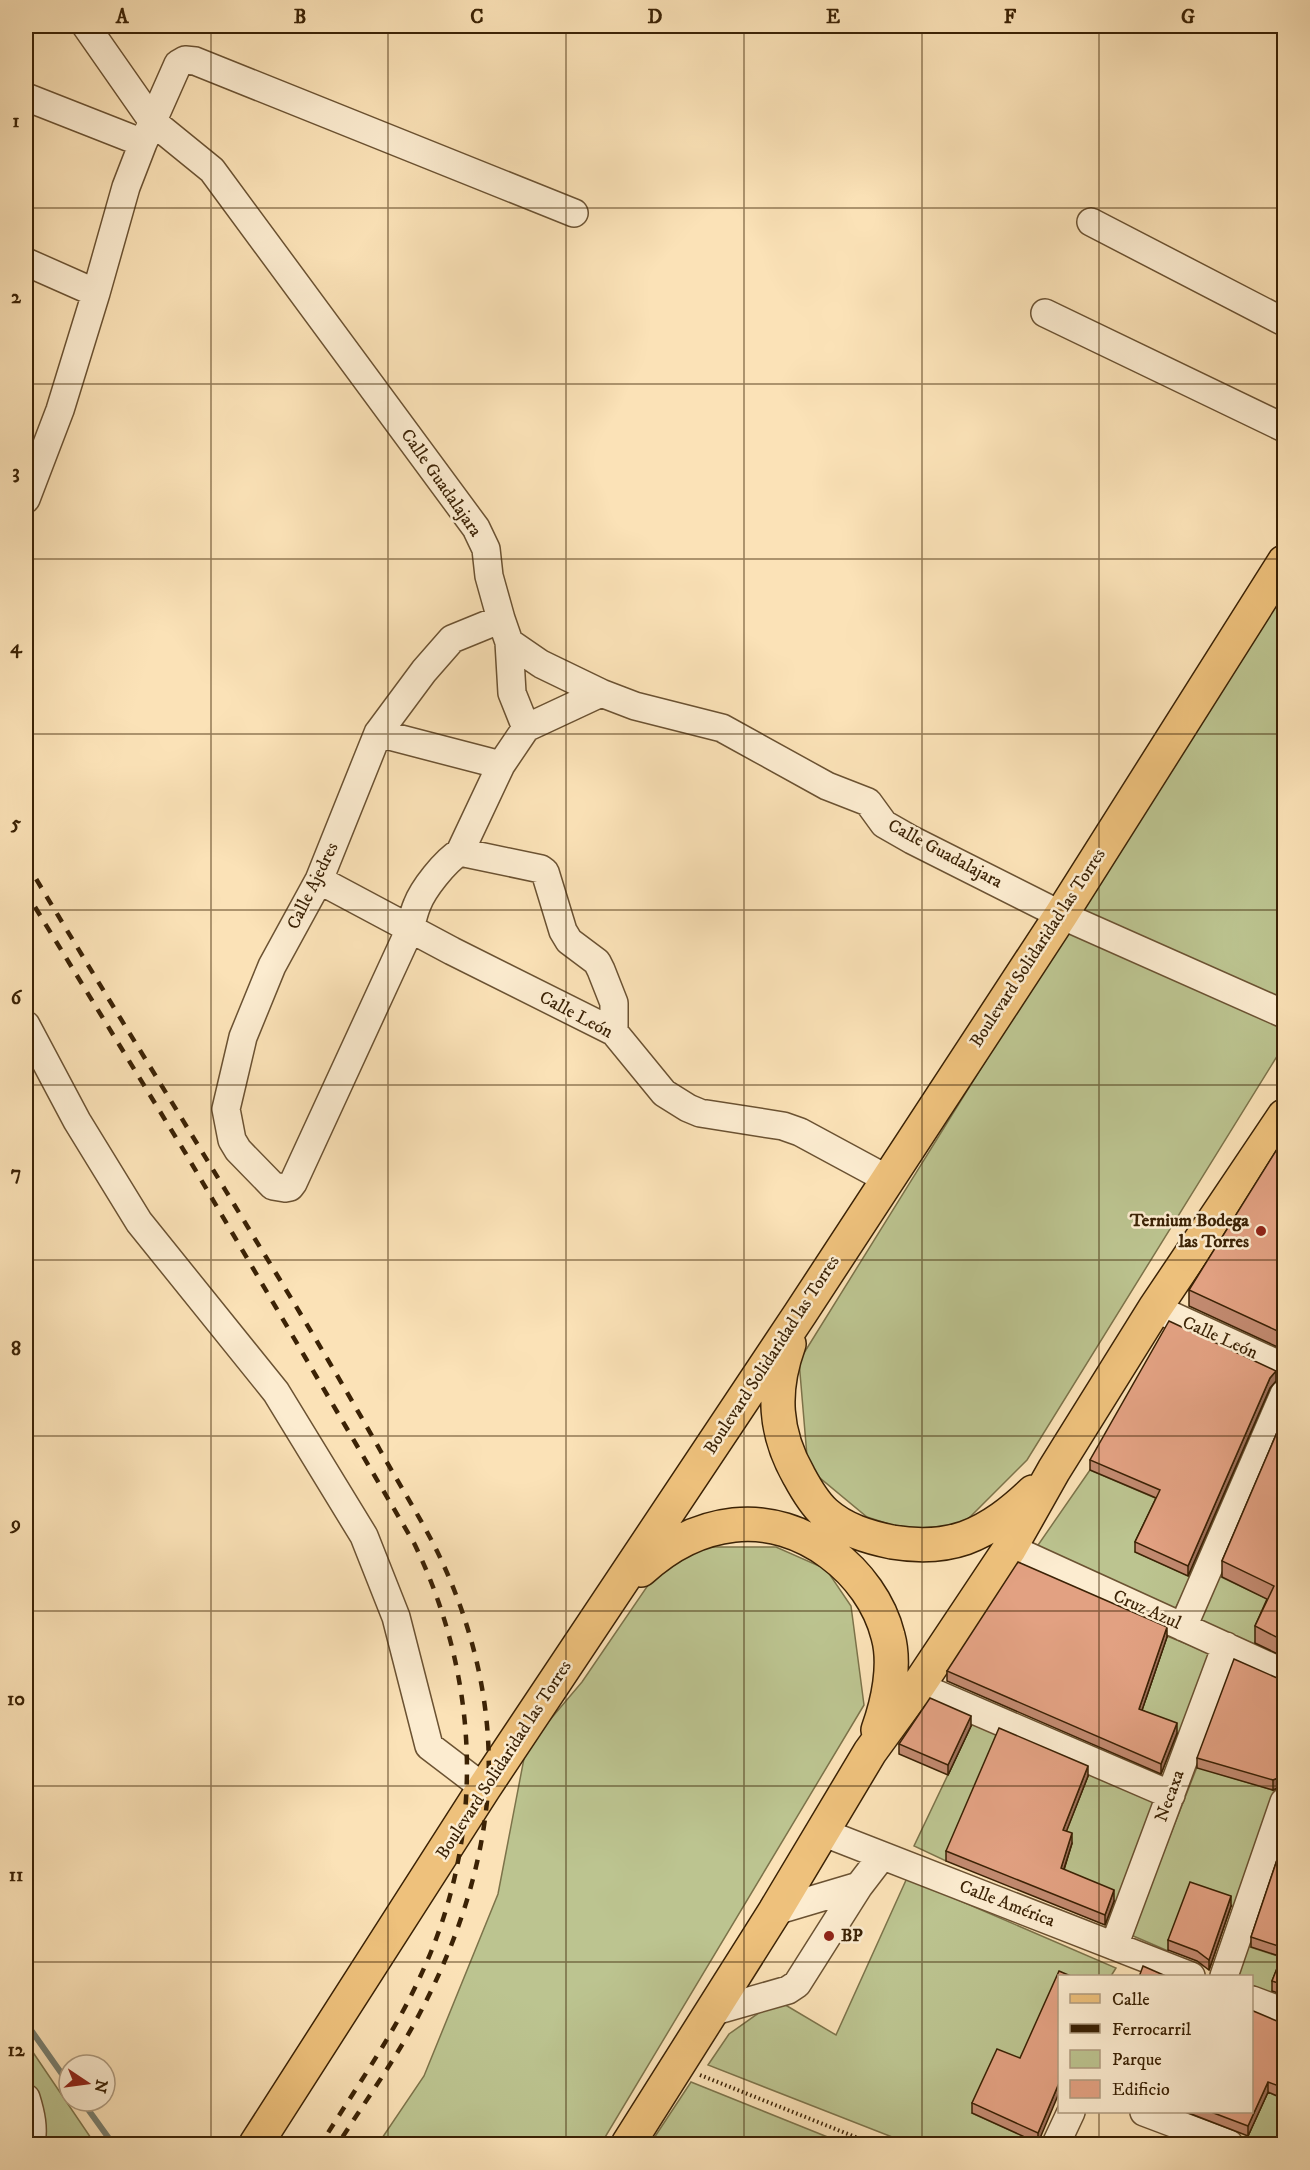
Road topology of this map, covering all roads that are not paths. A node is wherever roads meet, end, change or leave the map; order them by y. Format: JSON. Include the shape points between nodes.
{"nodes":[{"id":1,"x":87,"y":26,"type":"edge"},
{"id":2,"x":26,"y":97,"type":"edge"},
{"id":3,"x":148,"y":133,"type":"junction"},
{"id":4,"x":574,"y":213,"type":"dead end"},
{"id":5,"x":1091,"y":222,"type":"dead end"},
{"id":6,"x":26,"y":262,"type":"edge"},
{"id":7,"x":96,"y":293,"type":"junction"},
{"id":8,"x":1045,"y":314,"type":"dead end"},
{"id":9,"x":1284,"y":322,"type":"edge"},
{"id":10,"x":1284,"y":428,"type":"edge"},
{"id":11,"x":26,"y":499,"type":"edge"},
{"id":12,"x":1284,"y":562,"type":"edge"},
{"id":13,"x":505,"y":630,"type":"junction"},
{"id":14,"x":601,"y":693,"type":"junction"},
{"id":15,"x":526,"y":728,"type":"junction"},
{"id":16,"x":378,"y":733,"type":"junction"},
{"id":17,"x":501,"y":765,"type":"junction"},
{"id":18,"x":460,"y":852,"type":"junction"},
{"id":19,"x":319,"y":880,"type":"junction"},
{"id":20,"x":1061,"y":915,"type":"junction"},
{"id":21,"x":410,"y":929,"type":"junction"},
{"id":22,"x":1284,"y":1014,"type":"edge"},
{"id":23,"x":26,"y":1025,"type":"edge"},
{"id":24,"x":614,"y":1032,"type":"junction"},
{"id":25,"x":1284,"y":1116,"type":"edge"},
{"id":26,"x":887,"y":1179,"type":"junction"},
{"id":27,"x":1155,"y":1308,"type":"junction"},
{"id":28,"x":801,"y":1314,"type":"junction"},
{"id":29,"x":1284,"y":1367,"type":"edge"},
{"id":30,"x":1284,"y":1394,"type":"edge"},
{"id":31,"x":1054,"y":1470,"type":"junction"},
{"id":32,"x":1010,"y":1548,"type":"junction"},
{"id":33,"x":600,"y":1615,"type":"junction"},
{"id":34,"x":1183,"y":1627,"type":"junction"},
{"id":35,"x":1226,"y":1646,"type":"junction"},
{"id":36,"x":1284,"y":1673,"type":"edge"},
{"id":37,"x":918,"y":1686,"type":"junction"},
{"id":38,"x":870,"y":1752,"type":"junction"},
{"id":39,"x":484,"y":1788,"type":"junction"},
{"id":40,"x":1171,"y":1795,"type":"junction"},
{"id":41,"x":1284,"y":1802,"type":"edge"},
{"id":42,"x":822,"y":1832,"type":"junction"},
{"id":43,"x":882,"y":1856,"type":"junction"},
{"id":44,"x":859,"y":1886,"type":"junction"},
{"id":45,"x":775,"y":1911,"type":"junction"},
{"id":46,"x":1125,"y":1959,"type":"edge"},
{"id":47,"x":1184,"y":1975,"type":"edge"},
{"id":48,"x":1225,"y":1975,"type":"edge"},
{"id":49,"x":1253,"y":2001,"type":"edge"},
{"id":50,"x":711,"y":2012,"type":"junction"},
{"id":51,"x":1284,"y":2012,"type":"edge"},
{"id":52,"x":26,"y":2098,"type":"edge"},
{"id":53,"x":1071,"y":2113,"type":"edge"},
{"id":54,"x":1147,"y":2113,"type":"edge"},
{"id":55,"x":31,"y":2145,"type":"edge"},
{"id":56,"x":256,"y":2145,"type":"edge"},
{"id":57,"x":628,"y":2145,"type":"edge"},
{"id":58,"x":1056,"y":2145,"type":"edge"},
{"id":59,"x":1229,"y":2145,"type":"edge"}],
"edges":[{"from":1,"to":3,"type":"street","name":"Calle Guadalajara"},
{"from":2,"to":3,"type":"street"},
{"from":3,"to":4,"type":"street","via":[[178,64],[195,61]]},
{"from":3,"to":7,"type":"street","via":[[120,206]]},
{"from":3,"to":13,"type":"street","name":"Calle Guadalajara","via":[[212,170],[476,528],[486,549],[489,576]]},
{"from":5,"to":9,"type":"street"},
{"from":6,"to":7,"type":"street"},
{"from":7,"to":11,"type":"street","via":[[60,410]]},
{"from":8,"to":10,"type":"street"},
{"from":12,"to":20,"type":"main road","name":"Boulevard Solidaridad las Torres"},
{"from":13,"to":14,"type":"street","name":"Calle Guadalajara","via":[[541,664]]},
{"from":13,"to":15,"type":"street","via":[[512,693]]},
{"from":13,"to":16,"type":"street","name":"Calle Ajedres","via":[[452,639]]},
{"from":14,"to":15,"type":"street"},
{"from":14,"to":20,"type":"street","name":"Calle Guadalajara","via":[[635,706],[722,728],[827,786],[868,802],[884,824],[912,840]]},
{"from":15,"to":17,"type":"street"},
{"from":16,"to":17,"type":"street"},
{"from":16,"to":19,"type":"street","name":"Calle Ajedres"},
{"from":17,"to":18,"type":"street"},
{"from":18,"to":21,"type":"street","via":[[423,892]]},
{"from":18,"to":24,"type":"street","via":[[545,872],[563,931],[601,970],[614,1003]]},
{"from":19,"to":21,"type":"street","name":"Calle León"},
{"from":19,"to":21,"type":"street","name":"Calle Ajedres","via":[[272,966],[243,1037],[226,1109],[232,1140],[273,1186],[290,1187]]},
{"from":20,"to":22,"type":"street","name":"Calle Guadalajara"},
{"from":20,"to":26,"type":"main road","name":"Boulevard Solidaridad las Torres"},
{"from":21,"to":24,"type":"street","name":"Calle León"},
{"from":23,"to":39,"type":"street","via":[[77,1121],[139,1222],[276,1392],[364,1536],[396,1617],[429,1746]]},
{"from":24,"to":26,"type":"street","name":"Calle León","via":[[664,1093],[688,1108],[800,1132]]},
{"from":25,"to":27,"type":"main road"},
{"from":26,"to":28,"type":"main road","name":"Boulevard Solidaridad las Torres"},
{"from":27,"to":29,"type":"street","name":"Calle León"},
{"from":27,"to":31,"type":"main road"},
{"from":28,"to":31,"type":"main road","via":[[780,1377],[780,1433],[805,1487],[826,1514],[842,1525],[902,1543],[947,1542],[984,1530],[1001,1519]]},
{"from":28,"to":33,"type":"main road","name":"Boulevard Solidaridad las Torres"},
{"from":30,"to":34,"type":"street"},
{"from":31,"to":32,"type":"main road"},
{"from":32,"to":34,"type":"street","name":"Cruz Azul"},
{"from":32,"to":37,"type":"main road"},
{"from":33,"to":38,"type":"main road","via":[[660,1554],[694,1534],[735,1524],[756,1525],[796,1534],[815,1543],[862,1582],[889,1637],[890,1677],[884,1712]]},
{"from":33,"to":39,"type":"main road","name":"Boulevard Solidaridad las Torres"},
{"from":34,"to":35,"type":"street","name":"Cruz Azul"},
{"from":35,"to":36,"type":"street","name":"Cruz Azul"},
{"from":35,"to":40,"type":"street","name":"Necaxa"},
{"from":37,"to":38,"type":"main road"},
{"from":37,"to":40,"type":"street"},
{"from":38,"to":42,"type":"main road"},
{"from":39,"to":56,"type":"main road","name":"Boulevard Solidaridad las Torres"},
{"from":40,"to":46,"type":"street","name":"Necaxa"},
{"from":41,"to":48,"type":"street"},
{"from":42,"to":43,"type":"street","name":"Calle América"},
{"from":42,"to":45,"type":"main road"},
{"from":43,"to":44,"type":"street"},
{"from":43,"to":46,"type":"street","name":"Calle América"},
{"from":44,"to":45,"type":"street"},
{"from":44,"to":50,"type":"street","via":[[795,1986]]},
{"from":45,"to":50,"type":"main road"},
{"from":46,"to":47,"type":"street","name":"Calle América"},
{"from":49,"to":51,"type":"street"},
{"from":50,"to":57,"type":"main road"},
{"from":52,"to":55,"type":"street","via":[[31,2114]]},
{"from":53,"to":58,"type":"street"},
{"from":54,"to":59,"type":"street"}]}
